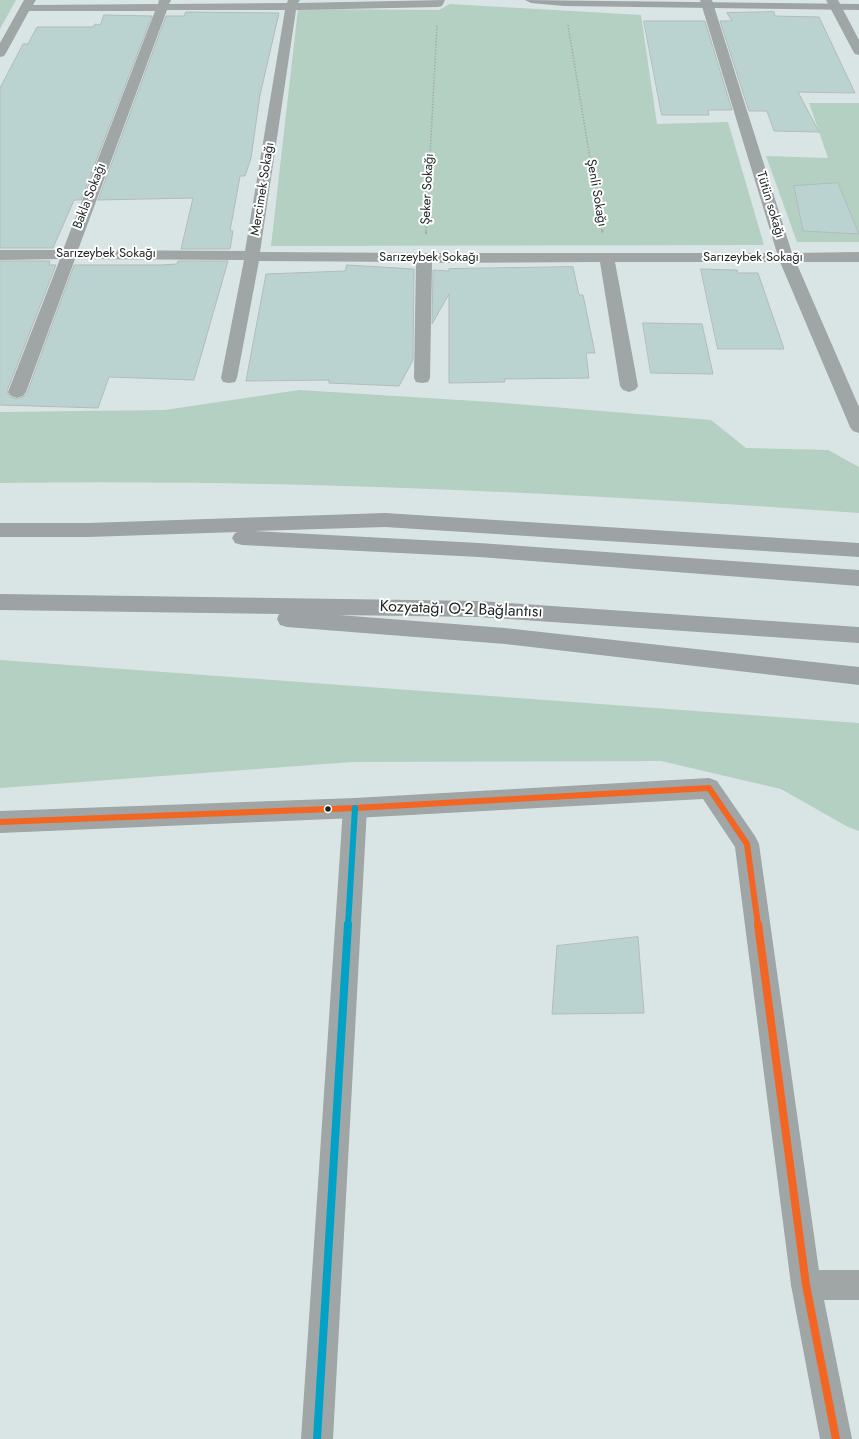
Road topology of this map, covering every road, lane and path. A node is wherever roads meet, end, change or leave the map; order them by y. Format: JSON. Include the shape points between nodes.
{"nodes":[{"id":1,"x":531,"y":0,"type":"edge"},
{"id":2,"x":564,"y":1,"type":"edge"},
{"id":3,"x":439,"y":2,"type":"edge"},
{"id":4,"x":706,"y":2,"type":"edge"},
{"id":5,"x":293,"y":3,"type":"edge"},
{"id":6,"x":27,"y":4,"type":"edge"},
{"id":7,"x":163,"y":4,"type":"edge"},
{"id":8,"x":833,"y":4,"type":"edge"},
{"id":9,"x":859,"y":7,"type":"edge"},
{"id":10,"x":859,"y":51,"type":"edge"},
{"id":11,"x":0,"y":53,"type":"edge"},
{"id":12,"x":68,"y":254,"type":"junction"},
{"id":13,"x":0,"y":255,"type":"edge"},
{"id":14,"x":252,"y":256,"type":"junction"},
{"id":15,"x":786,"y":257,"type":"junction"},
{"id":16,"x":859,"y":257,"type":"edge"},
{"id":17,"x":424,"y":258,"type":"junction"},
{"id":18,"x":607,"y":259,"type":"junction"},
{"id":19,"x":228,"y":378,"type":"dead end"},
{"id":20,"x":422,"y":378,"type":"dead end"},
{"id":21,"x":629,"y":386,"type":"dead end"},
{"id":22,"x":17,"y":392,"type":"dead end"},
{"id":23,"x":859,"y":427,"type":"edge"},
{"id":24,"x":0,"y":530,"type":"edge"},
{"id":25,"x":88,"y":530,"type":"junction"},
{"id":26,"x":859,"y":550,"type":"edge"},
{"id":27,"x":859,"y":578,"type":"edge"},
{"id":28,"x":0,"y":602,"type":"edge"},
{"id":29,"x":62,"y":602,"type":"junction"},
{"id":30,"x":859,"y":635,"type":"edge"},
{"id":31,"x":859,"y":676,"type":"edge"},
{"id":32,"x":355,"y":808,"type":"junction"},
{"id":33,"x":0,"y":822,"type":"edge"},
{"id":34,"x":859,"y":1285,"type":"edge"},
{"id":35,"x":806,"y":1286,"type":"junction"},
{"id":36,"x":317,"y":1439,"type":"edge"},
{"id":37,"x":836,"y":1439,"type":"edge"}],
"edges":[{"from":1,"to":2,"type":"main road"},
{"from":2,"to":4,"type":"main road"},
{"from":2,"to":18,"type":"path","name":"Şenli Sokağı"},
{"from":3,"to":5,"type":"street","via":[[331,6]]},
{"from":3,"to":17,"type":"path","name":"Şeker Sokağı"},
{"from":4,"to":8,"type":"main road"},
{"from":4,"to":15,"type":"street","name":"Tütün sokağı"},
{"from":5,"to":7,"type":"street"},
{"from":5,"to":14,"type":"street","name":"Mercimek Sokağı"},
{"from":6,"to":7,"type":"street"},
{"from":6,"to":11,"type":"street"},
{"from":7,"to":12,"type":"street","name":"Bakla Sokağı"},
{"from":8,"to":9,"type":"main road"},
{"from":8,"to":10,"type":"street"},
{"from":12,"to":13,"type":"street","name":"Sarızeybek Sokağı"},
{"from":12,"to":14,"type":"street","name":"Sarızeybek Sokağı"},
{"from":12,"to":22,"type":"street","name":"Bakla Sokağı"},
{"from":14,"to":17,"type":"street","name":"Sarızeybek Sokağı"},
{"from":14,"to":19,"type":"street","name":"Mercimek Sokağı"},
{"from":15,"to":16,"type":"street","name":"Sarızeybek Sokağı"},
{"from":15,"to":18,"type":"street","name":"Sarızeybek Sokağı"},
{"from":15,"to":23,"type":"street","name":"Tütün sokağı"},
{"from":17,"to":18,"type":"street","name":"Sarızeybek Sokağı"},
{"from":17,"to":20,"type":"street"},
{"from":18,"to":21,"type":"street"},
{"from":24,"to":25,"type":"highway"},
{"from":25,"to":26,"type":"highway","via":[[385,520]]},
{"from":25,"to":27,"type":"highway","via":[[479,550]]},
{"from":28,"to":29,"type":"highway"},
{"from":29,"to":30,"type":"highway","name":"Kozyatağı O-2 Bağlantısı","via":[[479,609]]},
{"from":29,"to":31,"type":"highway","via":[[505,636]]},
{"from":32,"to":33,"type":"street"},
{"from":32,"to":35,"type":"street","via":[[709,788],[747,844]]},
{"from":32,"to":36,"type":"street"},
{"from":34,"to":35,"type":"street"},
{"from":35,"to":37,"type":"street"}]}
